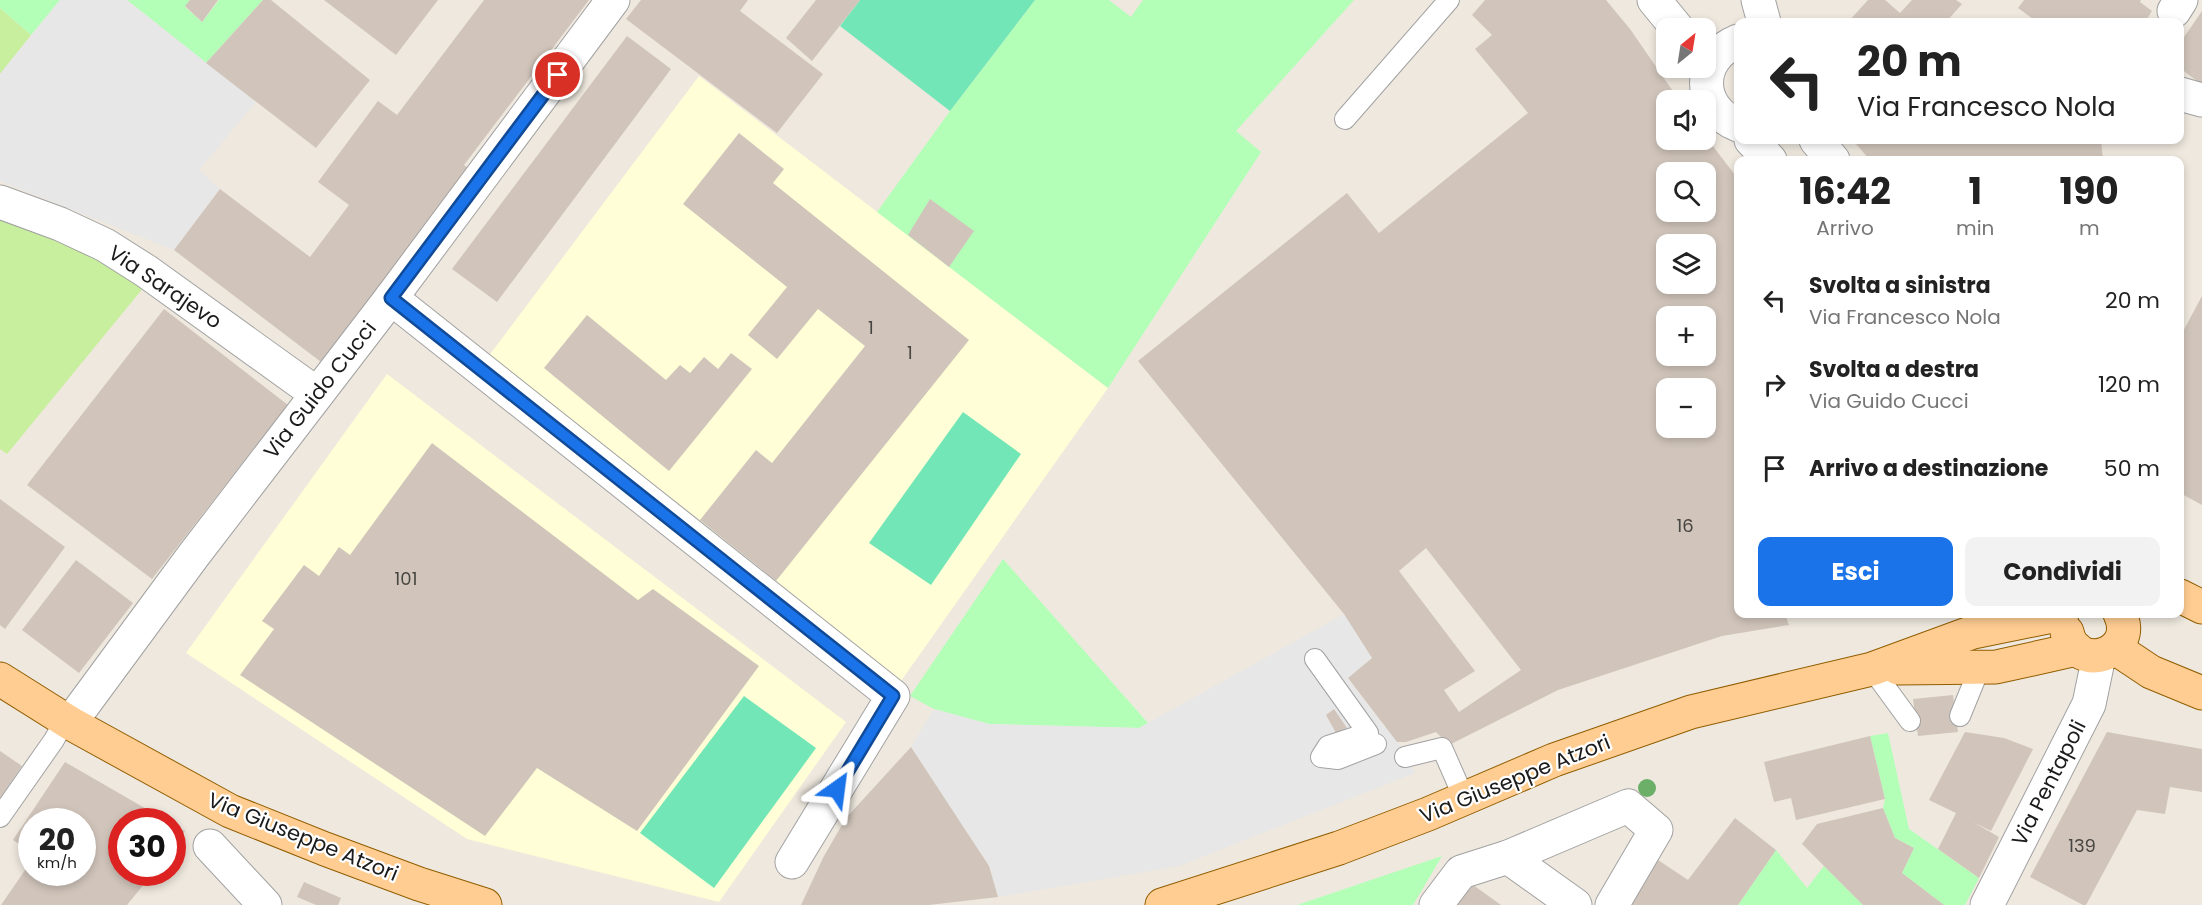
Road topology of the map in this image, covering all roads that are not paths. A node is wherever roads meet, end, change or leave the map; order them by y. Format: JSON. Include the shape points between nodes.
{"nodes":[{"id":1,"x":613,"y":0,"type":"edge"},
{"id":2,"x":1449,"y":0,"type":"edge"},
{"id":3,"x":1654,"y":0,"type":"edge"},
{"id":4,"x":1758,"y":0,"type":"edge"},
{"id":5,"x":1669,"y":18,"type":"edge"},
{"id":6,"x":1763,"y":18,"type":"edge"},
{"id":7,"x":1724,"y":42,"type":"edge"},
{"id":8,"x":1716,"y":56,"type":"edge"},
{"id":9,"x":1705,"y":78,"type":"edge"},
{"id":10,"x":2184,"y":95,"type":"edge"},
{"id":11,"x":2202,"y":100,"type":"edge"},
{"id":12,"x":1345,"y":119,"type":"dead end"},
{"id":13,"x":1734,"y":123,"type":"edge"},
{"id":14,"x":1755,"y":144,"type":"edge"},
{"id":15,"x":1819,"y":144,"type":"edge"},
{"id":16,"x":1766,"y":156,"type":"edge"},
{"id":17,"x":1830,"y":156,"type":"edge"},
{"id":18,"x":0,"y":202,"type":"edge"},
{"id":19,"x":391,"y":298,"type":"junction"},
{"id":20,"x":317,"y":394,"type":"junction"},
{"id":21,"x":2027,"y":618,"type":"edge"},
{"id":22,"x":2070,"y":618,"type":"edge"},
{"id":23,"x":2122,"y":618,"type":"edge"},
{"id":24,"x":1983,"y":623,"type":"edge"},
{"id":25,"x":2097,"y":651,"type":"junction"},
{"id":26,"x":1315,"y":659,"type":"dead end"},
{"id":27,"x":1980,"y":667,"type":"junction"},
{"id":28,"x":1872,"y":669,"type":"junction"},
{"id":29,"x":0,"y":679,"type":"edge"},
{"id":30,"x":2202,"y":693,"type":"edge"},
{"id":31,"x":1960,"y":716,"type":"dead end"},
{"id":32,"x":67,"y":722,"type":"junction"},
{"id":33,"x":1910,"y":722,"type":"dead end"},
{"id":34,"x":1376,"y":744,"type":"dead end"},
{"id":35,"x":1405,"y":757,"type":"dead end"},
{"id":36,"x":1464,"y":798,"type":"junction"},
{"id":37,"x":0,"y":817,"type":"edge"},
{"id":38,"x":210,"y":846,"type":"dead end"},
{"id":39,"x":1508,"y":857,"type":"junction"},
{"id":40,"x":792,"y":862,"type":"dead end"},
{"id":41,"x":265,"y":905,"type":"edge"},
{"id":42,"x":485,"y":905,"type":"edge"},
{"id":43,"x":1162,"y":905,"type":"edge"},
{"id":44,"x":1436,"y":905,"type":"edge"},
{"id":45,"x":1575,"y":905,"type":"edge"},
{"id":46,"x":1612,"y":905,"type":"edge"},
{"id":47,"x":1987,"y":905,"type":"edge"}],
"edges":[{"from":1,"to":19,"type":"street","name":"Via Guido Cucci"},
{"from":2,"to":12,"type":"lane"},
{"from":3,"to":5,"type":"street"},
{"from":4,"to":6,"type":"street"},
{"from":7,"to":8,"type":"street"},
{"from":9,"to":13,"type":"street","via":[[1714,106]]},
{"from":10,"to":11,"type":"street"},
{"from":14,"to":16,"type":"street"},
{"from":15,"to":17,"type":"street"},
{"from":18,"to":20,"type":"street","name":"Via Sarajevo","via":[[105,245]]},
{"from":19,"to":20,"type":"street","name":"Via Guido Cucci"},
{"from":19,"to":40,"type":"street","via":[[893,696]]},
{"from":20,"to":32,"type":"street","name":"Via Guido Cucci"},
{"from":21,"to":24,"type":"main road","name":"Via Giuseppe Atzori"},
{"from":22,"to":25,"type":"main road","via":[[2068,635]]},
{"from":23,"to":25,"type":"main road","via":[[2120,643]]},
{"from":24,"to":28,"type":"main road","name":"Via Giuseppe Atzori"},
{"from":25,"to":27,"type":"main road","name":"Via Giuseppe Atzori"},
{"from":25,"to":30,"type":"main road"},
{"from":25,"to":47,"type":"street","name":"Via Pentapoli","via":[[2089,704]]},
{"from":26,"to":34,"type":"lane","via":[[1368,733],[1328,746],[1321,757],[1338,759]]},
{"from":27,"to":28,"type":"main road","name":"Via Giuseppe Atzori"},
{"from":27,"to":31,"type":"lane"},
{"from":28,"to":33,"type":"lane"},
{"from":28,"to":36,"type":"main road","name":"Via Giuseppe Atzori","via":[[1691,712],[1554,760]]},
{"from":29,"to":32,"type":"main road","name":"Via Giuseppe Atzori"},
{"from":32,"to":37,"type":"lane"},
{"from":32,"to":42,"type":"main road","name":"Via Giuseppe Atzori","via":[[230,811],[366,865]]},
{"from":35,"to":36,"type":"lane","via":[[1442,748]]},
{"from":36,"to":43,"type":"main road","name":"Via Giuseppe Atzori","via":[[1339,848]]},
{"from":38,"to":41,"type":"street"},
{"from":39,"to":44,"type":"street","via":[[1461,872]]},
{"from":39,"to":45,"type":"street"},
{"from":39,"to":46,"type":"street","via":[[1628,806],[1656,830]]}]}
